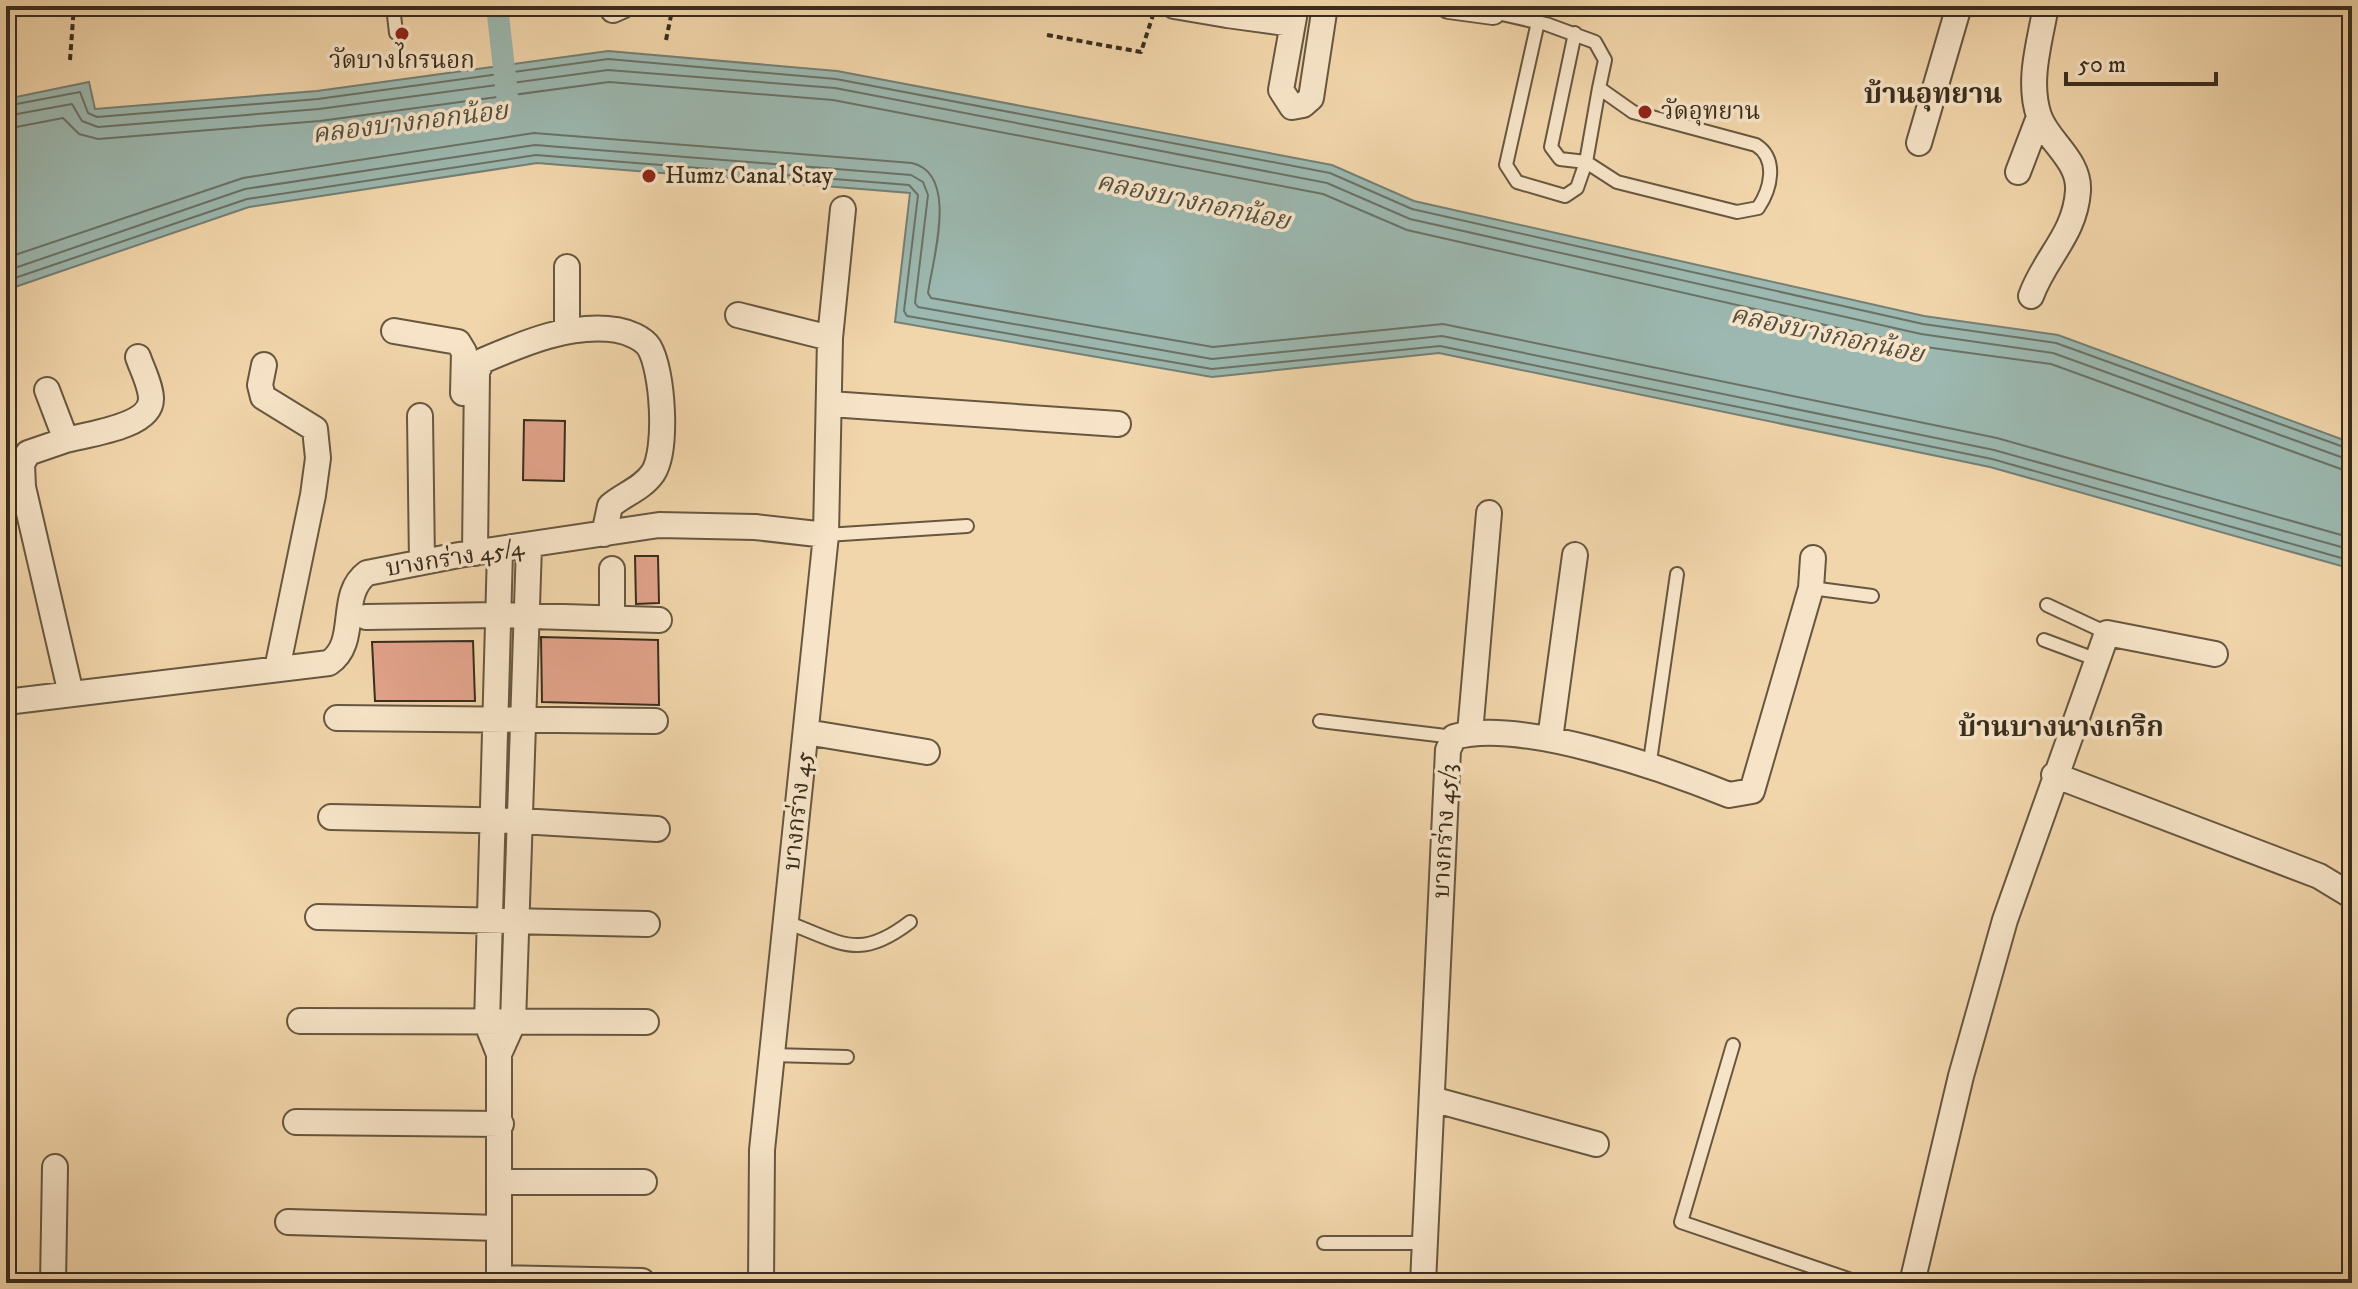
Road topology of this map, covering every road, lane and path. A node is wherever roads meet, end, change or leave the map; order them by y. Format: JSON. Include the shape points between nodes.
{"nodes":[{"id":1,"x":74,"y":6,"type":"edge"},
{"id":2,"x":393,"y":6,"type":"edge"},
{"id":3,"x":673,"y":6,"type":"edge"},
{"id":4,"x":1156,"y":6,"type":"edge"},
{"id":5,"x":1174,"y":6,"type":"edge"},
{"id":6,"x":1325,"y":6,"type":"edge"},
{"id":7,"x":1449,"y":6,"type":"edge"},
{"id":8,"x":1959,"y":6,"type":"edge"},
{"id":9,"x":2046,"y":6,"type":"edge"},
{"id":10,"x":1494,"y":9,"type":"edge"},
{"id":11,"x":1228,"y":11,"type":"edge"},
{"id":12,"x":1294,"y":15,"type":"edge"},
{"id":13,"x":1538,"y":22,"type":"junction"},
{"id":14,"x":396,"y":33,"type":"dead end"},
{"id":15,"x":1575,"y":33,"type":"junction"},
{"id":16,"x":1047,"y":35,"type":"dead end"},
{"id":17,"x":666,"y":40,"type":"dead end"},
{"id":18,"x":70,"y":60,"type":"dead end"},
{"id":19,"x":1599,"y":88,"type":"junction"},
{"id":20,"x":2039,"y":117,"type":"junction"},
{"id":21,"x":1919,"y":143,"type":"dead end"},
{"id":22,"x":1586,"y":162,"type":"junction"},
{"id":23,"x":2018,"y":172,"type":"dead end"},
{"id":24,"x":843,"y":209,"type":"dead end"},
{"id":25,"x":567,"y":267,"type":"dead end"},
{"id":26,"x":2031,"y":296,"type":"dead end"},
{"id":27,"x":738,"y":315,"type":"dead end"},
{"id":28,"x":394,"y":331,"type":"dead end"},
{"id":29,"x":567,"y":331,"type":"junction"},
{"id":30,"x":830,"y":338,"type":"junction"},
{"id":31,"x":138,"y":357,"type":"dead end"},
{"id":32,"x":264,"y":365,"type":"dead end"},
{"id":33,"x":47,"y":390,"type":"dead end"},
{"id":34,"x":830,"y":404,"type":"junction"},
{"id":35,"x":420,"y":416,"type":"dead end"},
{"id":36,"x":1118,"y":424,"type":"dead end"},
{"id":37,"x":66,"y":440,"type":"junction"},
{"id":38,"x":1489,"y":513,"type":"dead end"},
{"id":39,"x":967,"y":526,"type":"dead end"},
{"id":40,"x":604,"y":534,"type":"junction"},
{"id":41,"x":826,"y":535,"type":"junction"},
{"id":42,"x":529,"y":546,"type":"junction"},
{"id":43,"x":500,"y":551,"type":"junction"},
{"id":44,"x":467,"y":554,"type":"junction"},
{"id":45,"x":1575,"y":555,"type":"dead end"},
{"id":46,"x":1813,"y":558,"type":"dead end"},
{"id":47,"x":422,"y":562,"type":"junction"},
{"id":48,"x":612,"y":569,"type":"dead end"},
{"id":49,"x":1677,"y":574,"type":"dead end"},
{"id":50,"x":1811,"y":588,"type":"junction"},
{"id":51,"x":1872,"y":596,"type":"dead end"},
{"id":52,"x":2047,"y":605,"type":"dead end"},
{"id":53,"x":500,"y":615,"type":"junction"},
{"id":54,"x":527,"y":616,"type":"junction"},
{"id":55,"x":366,"y":617,"type":"dead end"},
{"id":56,"x":612,"y":618,"type":"junction"},
{"id":57,"x":659,"y":620,"type":"dead end"},
{"id":58,"x":2107,"y":633,"type":"junction"},
{"id":59,"x":2044,"y":640,"type":"dead end"},
{"id":60,"x":2215,"y":654,"type":"dead end"},
{"id":61,"x":2095,"y":659,"type":"junction"},
{"id":62,"x":286,"y":668,"type":"junction"},
{"id":63,"x":71,"y":694,"type":"junction"},
{"id":64,"x":6,"y":702,"type":"edge"},
{"id":65,"x":337,"y":718,"type":"dead end"},
{"id":66,"x":496,"y":719,"type":"junction"},
{"id":67,"x":525,"y":719,"type":"junction"},
{"id":68,"x":655,"y":721,"type":"dead end"},
{"id":69,"x":1320,"y":721,"type":"dead end"},
{"id":70,"x":806,"y":732,"type":"junction"},
{"id":71,"x":1462,"y":735,"type":"junction"},
{"id":72,"x":1550,"y":739,"type":"junction"},
{"id":73,"x":927,"y":752,"type":"dead end"},
{"id":74,"x":1649,"y":768,"type":"junction"},
{"id":75,"x":2054,"y":775,"type":"junction"},
{"id":76,"x":331,"y":817,"type":"dead end"},
{"id":77,"x":491,"y":821,"type":"junction"},
{"id":78,"x":520,"y":821,"type":"junction"},
{"id":79,"x":657,"y":829,"type":"dead end"},
{"id":80,"x":2352,"y":896,"type":"edge"},
{"id":81,"x":318,"y":917,"type":"dead end"},
{"id":82,"x":786,"y":922,"type":"junction"},
{"id":83,"x":910,"y":922,"type":"dead end"},
{"id":84,"x":488,"y":923,"type":"junction"},
{"id":85,"x":515,"y":923,"type":"junction"},
{"id":86,"x":647,"y":924,"type":"dead end"},
{"id":87,"x":300,"y":1021,"type":"dead end"},
{"id":88,"x":646,"y":1022,"type":"dead end"},
{"id":89,"x":513,"y":1023,"type":"junction"},
{"id":90,"x":487,"y":1024,"type":"junction"},
{"id":91,"x":1733,"y":1045,"type":"dead end"},
{"id":92,"x":499,"y":1054,"type":"junction"},
{"id":93,"x":772,"y":1055,"type":"junction"},
{"id":94,"x":847,"y":1057,"type":"dead end"},
{"id":95,"x":1432,"y":1099,"type":"junction"},
{"id":96,"x":296,"y":1122,"type":"dead end"},
{"id":97,"x":501,"y":1124,"type":"junction"},
{"id":98,"x":1596,"y":1144,"type":"dead end"},
{"id":99,"x":55,"y":1167,"type":"dead end"},
{"id":100,"x":501,"y":1182,"type":"junction"},
{"id":101,"x":644,"y":1182,"type":"dead end"},
{"id":102,"x":288,"y":1222,"type":"dead end"},
{"id":103,"x":499,"y":1228,"type":"junction"},
{"id":104,"x":1324,"y":1243,"type":"dead end"},
{"id":105,"x":1425,"y":1243,"type":"junction"},
{"id":106,"x":499,"y":1280,"type":"edge"},
{"id":107,"x":642,"y":1281,"type":"edge"},
{"id":108,"x":53,"y":1283,"type":"edge"},
{"id":109,"x":761,"y":1283,"type":"edge"},
{"id":110,"x":1423,"y":1283,"type":"edge"},
{"id":111,"x":1860,"y":1283,"type":"edge"},
{"id":112,"x":1912,"y":1283,"type":"edge"}],
"edges":[{"from":1,"to":18,"type":"path"},
{"from":2,"to":14,"type":"lane"},
{"from":3,"to":17,"type":"path"},
{"from":4,"to":16,"type":"path","via":[[1141,52]]},
{"from":5,"to":11,"type":"street"},
{"from":6,"to":12,"type":"street","via":[[1311,98],[1292,107],[1281,90]]},
{"from":7,"to":10,"type":"street"},
{"from":8,"to":21,"type":"street"},
{"from":9,"to":20,"type":"street","via":[[2034,73]]},
{"from":10,"to":13,"type":"lane"},
{"from":11,"to":12,"type":"street"},
{"from":13,"to":15,"type":"lane"},
{"from":13,"to":22,"type":"lane","via":[[1506,165],[1517,182],[1565,196],[1577,188]]},
{"from":15,"to":19,"type":"lane","via":[[1602,50]]},
{"from":15,"to":22,"type":"lane","via":[[1551,147],[1560,159]]},
{"from":19,"to":22,"type":"lane"},
{"from":19,"to":22,"type":"lane","via":[[1633,112],[1756,145],[1771,169],[1758,208],[1737,212],[1617,182]]},
{"from":20,"to":23,"type":"street"},
{"from":20,"to":26,"type":"street","via":[[2073,167],[2078,195],[2064,242]]},
{"from":24,"to":30,"type":"street","name":"บางกร่าง 45"},
{"from":25,"to":29,"type":"street"},
{"from":27,"to":30,"type":"street"},
{"from":28,"to":44,"type":"street","via":[[458,342],[464,352]]},
{"from":29,"to":40,"type":"street","via":[[630,334],[647,344],[657,369],[659,458],[642,485],[610,506]]},
{"from":29,"to":44,"type":"street","via":[[482,361],[477,372]]},
{"from":30,"to":34,"type":"street","name":"บางกร่าง 45"},
{"from":31,"to":37,"type":"street","via":[[151,397],[149,410],[140,419]]},
{"from":32,"to":62,"type":"street","via":[[263,397],[315,429],[318,443]]},
{"from":33,"to":37,"type":"street"},
{"from":34,"to":36,"type":"street"},
{"from":34,"to":41,"type":"street","name":"บางกร่าง 45"},
{"from":35,"to":47,"type":"street"},
{"from":37,"to":63,"type":"street","via":[[28,453],[22,464]]},
{"from":38,"to":71,"type":"street"},
{"from":39,"to":41,"type":"lane"},
{"from":40,"to":41,"type":"street","name":"บางกร่าง 45/4","via":[[694,524]]},
{"from":40,"to":42,"type":"street","name":"บางกร่าง 45/4"},
{"from":41,"to":70,"type":"street","name":"บางกร่าง 45"},
{"from":42,"to":43,"type":"street","name":"บางกร่าง 45/4"},
{"from":42,"to":54,"type":"street"},
{"from":43,"to":44,"type":"street","name":"บางกร่าง 45/4"},
{"from":43,"to":53,"type":"street"},
{"from":44,"to":47,"type":"street","name":"บางกร่าง 45/4"},
{"from":45,"to":72,"type":"street"},
{"from":46,"to":50,"type":"street","name":"บางกร่าง 45/3"},
{"from":47,"to":62,"type":"street","name":"บางกร่าง 45/4","via":[[367,573],[356,581],[340,655],[329,663]]},
{"from":48,"to":56,"type":"street"},
{"from":49,"to":74,"type":"lane"},
{"from":50,"to":51,"type":"lane"},
{"from":50,"to":74,"type":"street","name":"บางกร่าง 45/3","via":[[1752,791],[1729,795]]},
{"from":52,"to":58,"type":"lane"},
{"from":53,"to":54,"type":"street"},
{"from":53,"to":55,"type":"street"},
{"from":53,"to":66,"type":"street"},
{"from":54,"to":56,"type":"street"},
{"from":54,"to":67,"type":"street"},
{"from":56,"to":57,"type":"street"},
{"from":58,"to":60,"type":"street"},
{"from":58,"to":61,"type":"street"},
{"from":59,"to":61,"type":"lane"},
{"from":61,"to":75,"type":"street"},
{"from":62,"to":63,"type":"street","name":"บางกร่าง 45/4"},
{"from":63,"to":64,"type":"street","name":"บางกร่าง 45/4"},
{"from":65,"to":66,"type":"street"},
{"from":66,"to":67,"type":"street"},
{"from":66,"to":77,"type":"street"},
{"from":67,"to":68,"type":"street"},
{"from":67,"to":78,"type":"street"},
{"from":69,"to":71,"type":"lane"},
{"from":70,"to":73,"type":"street"},
{"from":70,"to":82,"type":"street","name":"บางกร่าง 45"},
{"from":71,"to":72,"type":"street","name":"บางกร่าง 45/3"},
{"from":71,"to":95,"type":"street","name":"บางกร่าง 45/3","via":[[1448,750]]},
{"from":72,"to":74,"type":"street","name":"บางกร่าง 45/3"},
{"from":75,"to":80,"type":"street","via":[[2319,876]]},
{"from":75,"to":112,"type":"street","via":[[2005,920],[1961,1076]]},
{"from":76,"to":77,"type":"street"},
{"from":77,"to":78,"type":"street"},
{"from":77,"to":84,"type":"street"},
{"from":78,"to":79,"type":"street"},
{"from":78,"to":85,"type":"street"},
{"from":81,"to":84,"type":"street"},
{"from":82,"to":83,"type":"lane","via":[[861,948],[882,942]]},
{"from":82,"to":93,"type":"street","name":"บางกร่าง 45"},
{"from":84,"to":85,"type":"street"},
{"from":84,"to":90,"type":"street"},
{"from":85,"to":86,"type":"street"},
{"from":85,"to":89,"type":"street"},
{"from":87,"to":90,"type":"street"},
{"from":88,"to":89,"type":"street"},
{"from":89,"to":90,"type":"street"},
{"from":89,"to":92,"type":"street"},
{"from":90,"to":92,"type":"street"},
{"from":91,"to":111,"type":"lane","via":[[1681,1222]]},
{"from":92,"to":97,"type":"street"},
{"from":93,"to":94,"type":"lane"},
{"from":93,"to":109,"type":"street","name":"บางกร่าง 45","via":[[762,1150]]},
{"from":95,"to":98,"type":"street"},
{"from":95,"to":105,"type":"street","name":"บางกร่าง 45/3"},
{"from":96,"to":97,"type":"street"},
{"from":97,"to":100,"type":"street"},
{"from":99,"to":108,"type":"street"},
{"from":100,"to":101,"type":"street"},
{"from":100,"to":103,"type":"street"},
{"from":102,"to":103,"type":"street"},
{"from":103,"to":106,"type":"street"},
{"from":104,"to":105,"type":"lane"},
{"from":105,"to":110,"type":"street","name":"บางกร่าง 45/3"},
{"from":106,"to":107,"type":"street"}]}
